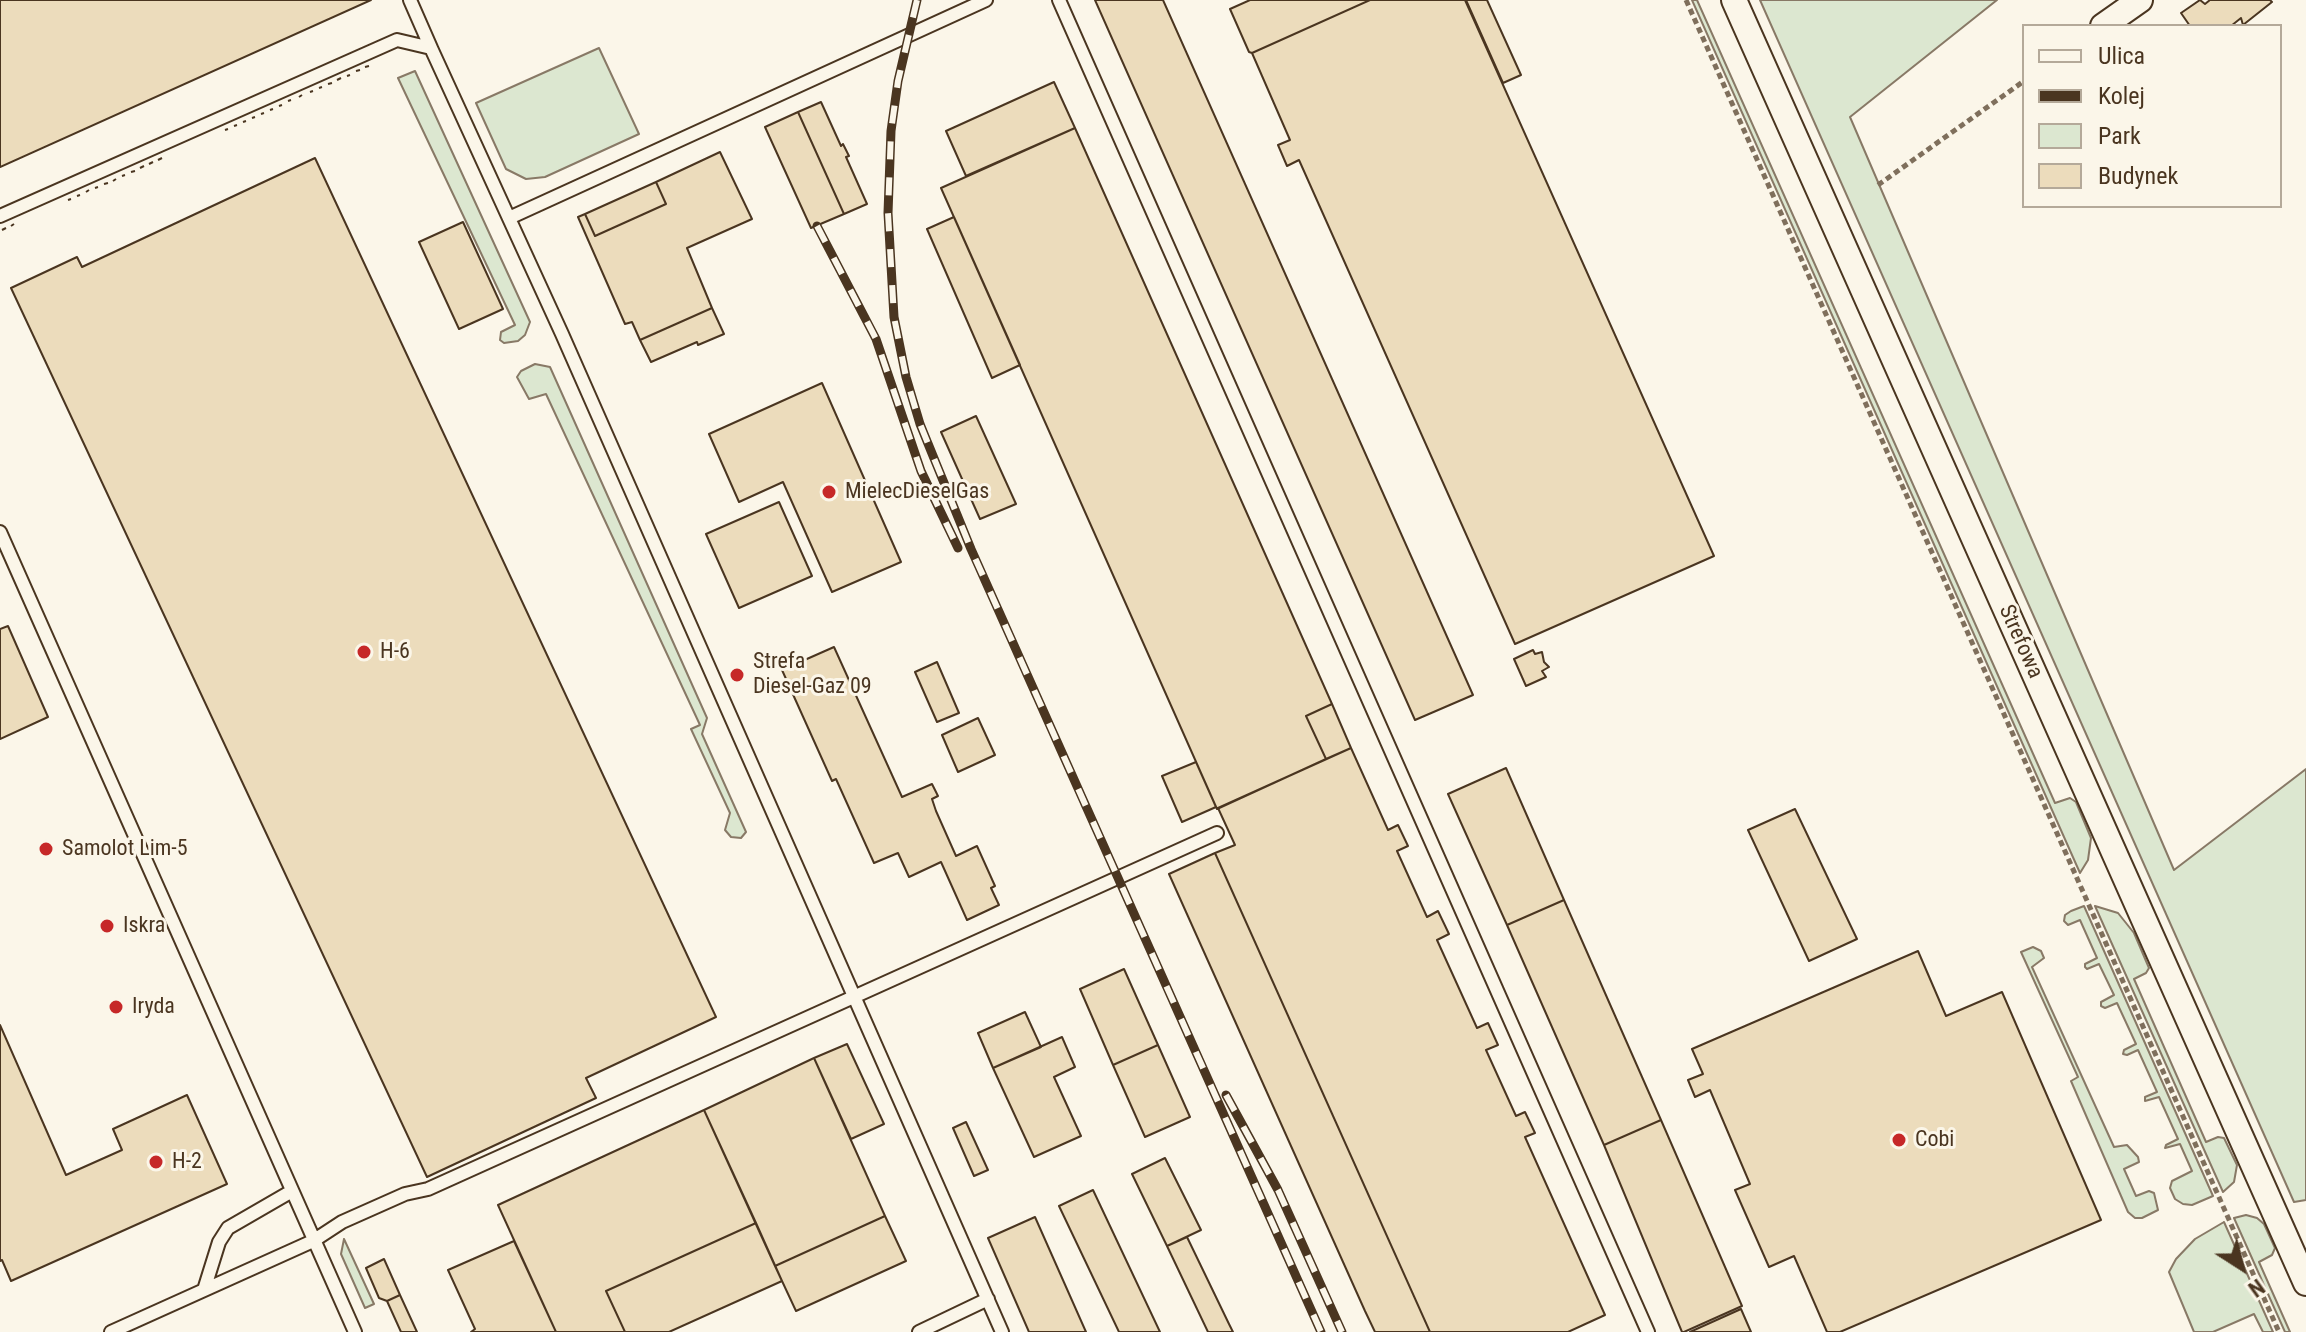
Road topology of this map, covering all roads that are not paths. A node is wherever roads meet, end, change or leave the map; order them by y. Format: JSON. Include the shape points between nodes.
{"nodes":[{"id":1,"x":410,"y":0,"type":"edge"},
{"id":2,"x":986,"y":0,"type":"edge"},
{"id":3,"x":1059,"y":0,"type":"edge"},
{"id":4,"x":1734,"y":0,"type":"edge"},
{"id":5,"x":2140,"y":0,"type":"edge"},
{"id":6,"x":2106,"y":24,"type":"edge"},
{"id":7,"x":431,"y":48,"type":"junction"},
{"id":8,"x":0,"y":216,"type":"edge"},
{"id":9,"x":509,"y":218,"type":"junction"},
{"id":10,"x":0,"y":532,"type":"edge"},
{"id":11,"x":1217,"y":833,"type":"dead end"},
{"id":12,"x":853,"y":996,"type":"junction"},
{"id":13,"x":292,"y":1191,"type":"junction"},
{"id":14,"x":313,"y":1241,"type":"junction"},
{"id":15,"x":2306,"y":1283,"type":"edge"},
{"id":16,"x":204,"y":1290,"type":"junction"},
{"id":17,"x":988,"y":1299,"type":"junction"},
{"id":18,"x":111,"y":1332,"type":"edge"},
{"id":19,"x":355,"y":1332,"type":"edge"},
{"id":20,"x":919,"y":1332,"type":"edge"},
{"id":21,"x":1002,"y":1332,"type":"edge"},
{"id":22,"x":1648,"y":1332,"type":"edge"}],
"edges":[{"from":1,"to":7,"type":"lane"},
{"from":2,"to":9,"type":"lane"},
{"from":3,"to":22,"type":"lane"},
{"from":4,"to":15,"type":"street","name":"Strefowa"},
{"from":5,"to":6,"type":"street"},
{"from":7,"to":8,"type":"lane","via":[[397,40]]},
{"from":7,"to":9,"type":"lane"},
{"from":9,"to":12,"type":"lane"},
{"from":10,"to":13,"type":"lane"},
{"from":11,"to":12,"type":"lane"},
{"from":12,"to":14,"type":"lane","via":[[428,1189],[342,1222]]},
{"from":12,"to":17,"type":"lane"},
{"from":13,"to":14,"type":"lane"},
{"from":13,"to":16,"type":"lane","via":[[228,1228]]},
{"from":14,"to":16,"type":"lane"},
{"from":14,"to":19,"type":"lane"},
{"from":16,"to":18,"type":"lane"},
{"from":17,"to":20,"type":"lane"},
{"from":17,"to":21,"type":"lane"}]}
